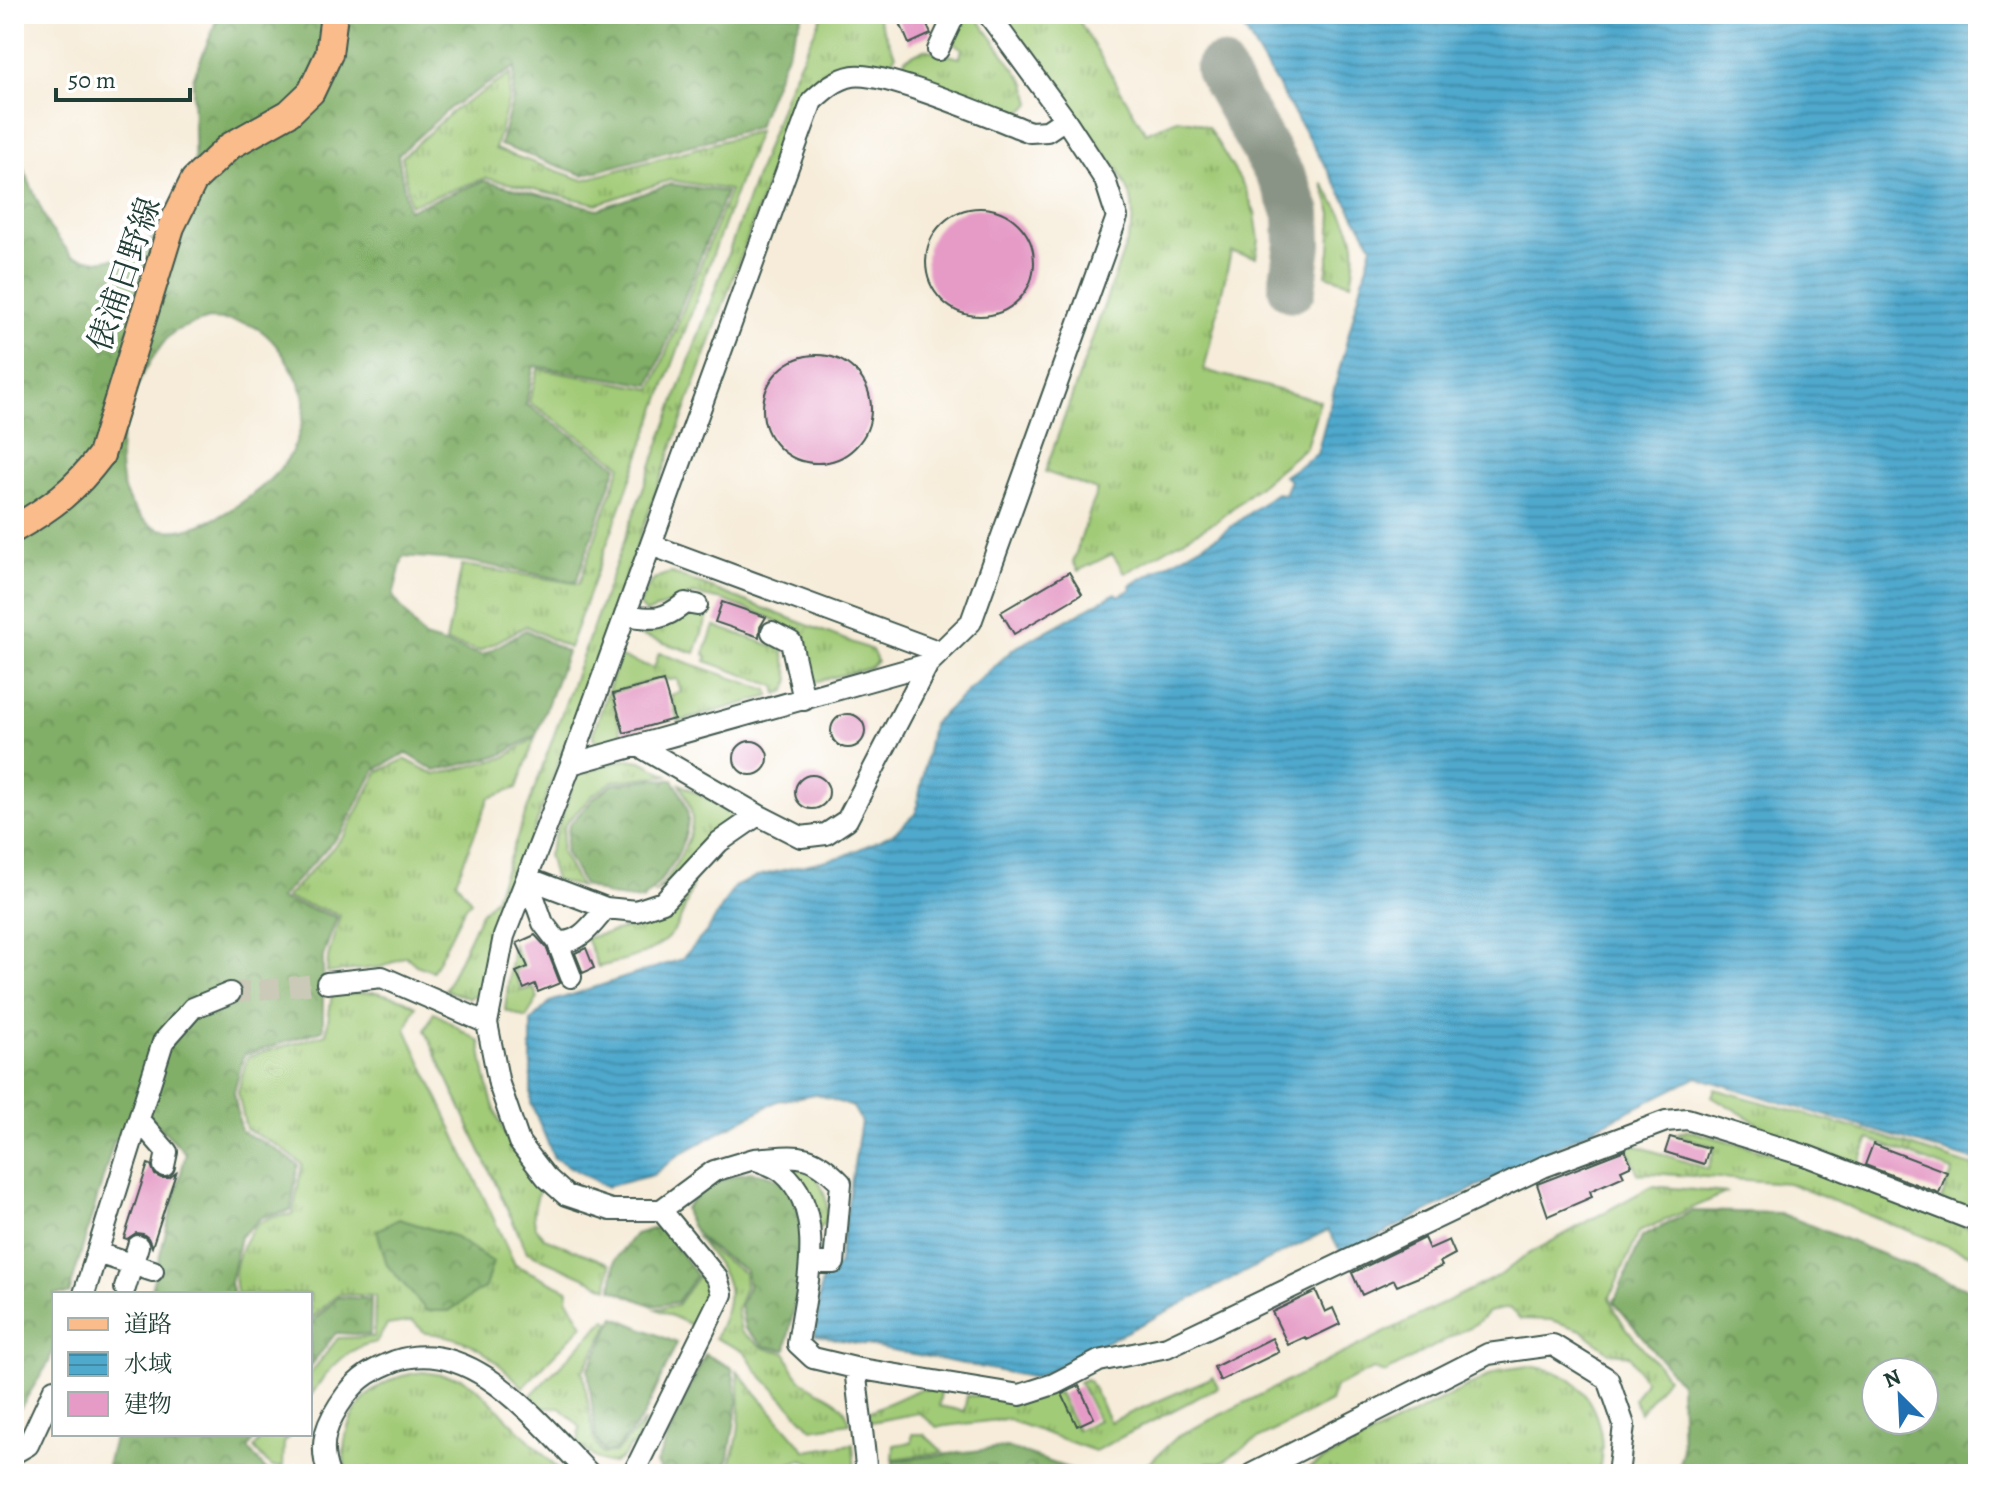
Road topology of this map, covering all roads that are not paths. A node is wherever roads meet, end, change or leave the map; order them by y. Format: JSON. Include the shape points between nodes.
{"nodes":[{"id":1,"x":334,"y":14,"type":"edge"},
{"id":2,"x":955,"y":14,"type":"edge"},
{"id":3,"x":988,"y":14,"type":"edge"},
{"id":4,"x":938,"y":50,"type":"dead end"},
{"id":5,"x":1065,"y":119,"type":"junction"},
{"id":6,"x":14,"y":529,"type":"edge"},
{"id":7,"x":651,"y":545,"type":"junction"},
{"id":8,"x":697,"y":605,"type":"dead end"},
{"id":9,"x":625,"y":615,"type":"junction"},
{"id":10,"x":772,"y":632,"type":"dead end"},
{"id":11,"x":934,"y":658,"type":"junction"},
{"id":12,"x":804,"y":700,"type":"junction"},
{"id":13,"x":639,"y":746,"type":"junction"},
{"id":14,"x":571,"y":764,"type":"junction"},
{"id":15,"x":758,"y":815,"type":"junction"},
{"id":16,"x":527,"y":878,"type":"junction"},
{"id":17,"x":606,"y":908,"type":"junction"},
{"id":18,"x":557,"y":941,"type":"junction"},
{"id":19,"x":571,"y":977,"type":"dead end"},
{"id":20,"x":327,"y":983,"type":"tunnel mouth"},
{"id":21,"x":230,"y":993,"type":"tunnel mouth"},
{"id":22,"x":487,"y":1023,"type":"junction"},
{"id":23,"x":139,"y":1120,"type":"junction"},
{"id":24,"x":754,"y":1159,"type":"junction"},
{"id":25,"x":164,"y":1166,"type":"dead end"},
{"id":26,"x":661,"y":1210,"type":"junction"},
{"id":27,"x":1978,"y":1222,"type":"edge"},
{"id":28,"x":97,"y":1253,"type":"junction"},
{"id":29,"x":135,"y":1255,"type":"junction"},
{"id":30,"x":810,"y":1263,"type":"junction"},
{"id":31,"x":153,"y":1271,"type":"dead end"},
{"id":32,"x":125,"y":1288,"type":"dead end"},
{"id":33,"x":85,"y":1292,"type":"edge"},
{"id":34,"x":855,"y":1368,"type":"junction"},
{"id":35,"x":52,"y":1393,"type":"edge"},
{"id":36,"x":14,"y":1453,"type":"edge"},
{"id":37,"x":329,"y":1474,"type":"edge"},
{"id":38,"x":590,"y":1474,"type":"edge"},
{"id":39,"x":633,"y":1474,"type":"edge"},
{"id":40,"x":867,"y":1474,"type":"edge"},
{"id":41,"x":1252,"y":1474,"type":"edge"},
{"id":42,"x":1618,"y":1474,"type":"edge"}],
"edges":[{"from":1,"to":6,"type":"main road","name":"俵浦日野線","via":[[329,54],[311,92],[289,113],[230,146],[194,180],[171,227],[101,455],[53,507]]},
{"from":2,"to":4,"type":"street"},
{"from":3,"to":5,"type":"street"},
{"from":5,"to":7,"type":"street","via":[[1047,131],[1030,132],[882,78],[855,75],[833,82],[812,101]]},
{"from":5,"to":11,"type":"street","via":[[1105,180],[1117,217],[971,622]]},
{"from":7,"to":9,"type":"street"},
{"from":7,"to":11,"type":"street"},
{"from":8,"to":9,"type":"street","via":[[685,603],[658,620]]},
{"from":9,"to":14,"type":"street"},
{"from":10,"to":12,"type":"street","via":[[791,642]]},
{"from":11,"to":12,"type":"street"},
{"from":11,"to":15,"type":"street","via":[[847,820],[826,834],[801,837]]},
{"from":12,"to":13,"type":"street"},
{"from":13,"to":14,"type":"street"},
{"from":13,"to":15,"type":"street"},
{"from":14,"to":16,"type":"street"},
{"from":15,"to":17,"type":"street","via":[[719,842],[663,902],[636,911]]},
{"from":16,"to":17,"type":"street"},
{"from":16,"to":18,"type":"street","via":[[543,923]]},
{"from":16,"to":22,"type":"street","via":[[504,936]]},
{"from":17,"to":18,"type":"street","via":[[574,941]]},
{"from":18,"to":19,"type":"street"},
{"from":20,"to":22,"type":"street","via":[[382,977]]},
{"from":21,"to":23,"type":"street","via":[[193,1008],[163,1042]]},
{"from":22,"to":26,"type":"street","via":[[499,1084],[519,1142],[546,1177],[566,1195],[611,1210]]},
{"from":23,"to":25,"type":"street","via":[[167,1152]]},
{"from":23,"to":28,"type":"street"},
{"from":24,"to":26,"type":"street","via":[[714,1171]]},
{"from":24,"to":30,"type":"street","via":[[782,1173],[805,1200]]},
{"from":24,"to":30,"type":"street","via":[[797,1156],[822,1164],[841,1183],[834,1263]]},
{"from":26,"to":39,"type":"street","via":[[717,1278],[722,1294]]},
{"from":27,"to":34,"type":"street","via":[[1807,1156],[1687,1119],[1666,1121],[1543,1167],[1167,1347],[1099,1361],[1020,1395]]},
{"from":28,"to":29,"type":"street"},
{"from":28,"to":33,"type":"street"},
{"from":29,"to":31,"type":"street"},
{"from":29,"to":32,"type":"street"},
{"from":30,"to":34,"type":"street","via":[[798,1344],[813,1358]]},
{"from":34,"to":40,"type":"street"},
{"from":35,"to":36,"type":"street","via":[[28,1445]]},
{"from":37,"to":38,"type":"street","via":[[322,1442],[330,1417],[371,1370],[407,1357],[437,1357],[474,1367]]},
{"from":41,"to":42,"type":"street","via":[[1488,1354],[1553,1345],[1608,1379],[1624,1425]]}]}
